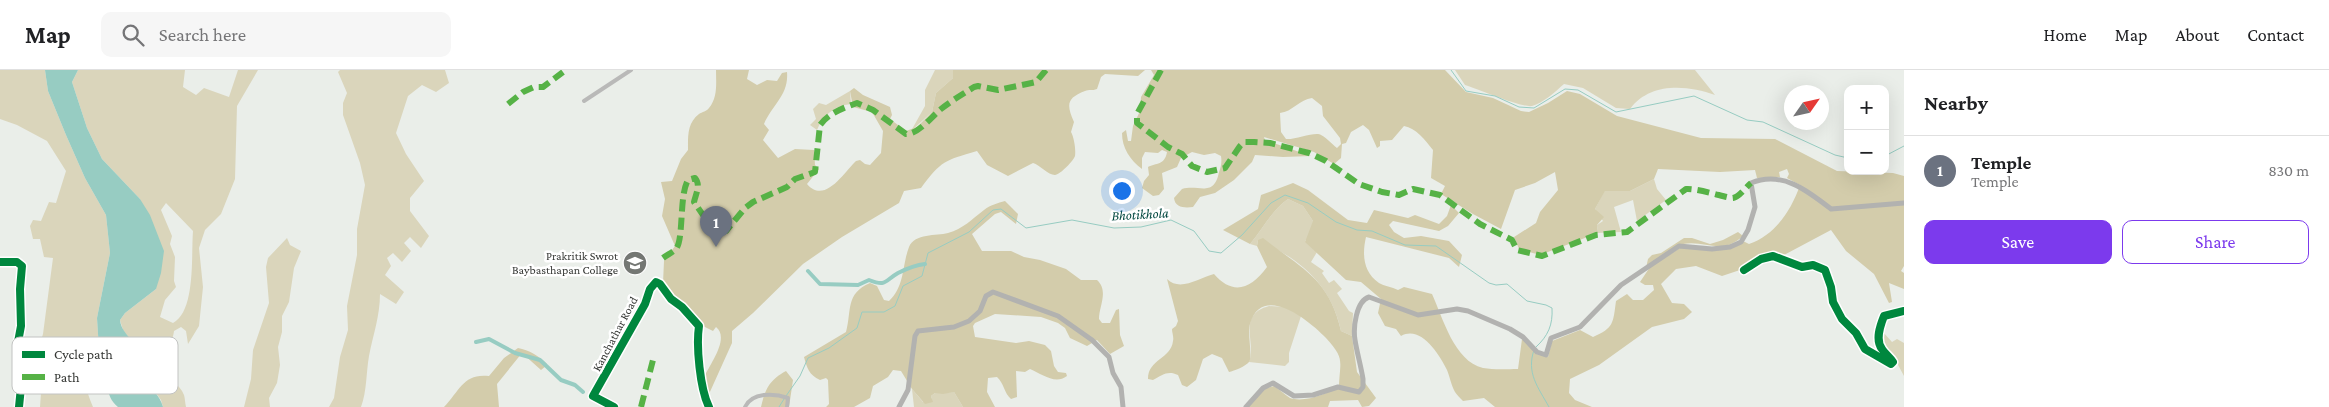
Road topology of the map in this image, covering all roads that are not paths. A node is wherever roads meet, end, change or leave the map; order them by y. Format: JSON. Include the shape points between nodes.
{"nodes":[{"id":1,"x":631,"y":70,"type":"edge"},
{"id":2,"x":584,"y":101,"type":"dead end"},
{"id":3,"x":1904,"y":203,"type":"edge"},
{"id":4,"x":0,"y":262,"type":"edge"},
{"id":5,"x":1744,"y":270,"type":"dead end"},
{"id":6,"x":1904,"y":311,"type":"edge"},
{"id":7,"x":19,"y":337,"type":"edge"},
{"id":8,"x":20,"y":394,"type":"edge"},
{"id":9,"x":19,"y":407,"type":"edge"},
{"id":10,"x":614,"y":407,"type":"edge"},
{"id":11,"x":709,"y":407,"type":"edge"},
{"id":12,"x":745,"y":407,"type":"edge"},
{"id":13,"x":787,"y":407,"type":"edge"},
{"id":14,"x":900,"y":407,"type":"edge"},
{"id":15,"x":1123,"y":407,"type":"edge"},
{"id":16,"x":1246,"y":407,"type":"edge"}],
"edges":[{"from":1,"to":2,"type":"street"},
{"from":3,"to":16,"type":"main road","via":[[1830,209],[1800,186],[1776,179],[1758,180],[1751,184],[1755,207],[1741,242],[1712,249],[1679,246],[1621,285],[1580,327],[1551,338],[1547,354],[1537,352],[1510,329],[1464,310],[1418,314],[1364,298],[1355,333],[1363,379],[1359,392],[1338,387],[1313,395],[1294,396],[1273,383],[1263,388]]},
{"from":4,"to":7,"type":"street","via":[[17,262],[22,266]]},
{"from":5,"to":6,"type":"street","via":[[1773,256],[1802,267],[1813,265],[1825,270],[1833,302],[1842,319],[1856,333],[1865,349],[1891,364],[1893,362],[1880,345],[1881,323],[1884,316]]},
{"from":8,"to":9,"type":"street"},
{"from":10,"to":11,"type":"street","name":"Kanchathar Road","via":[[594,396],[656,282],[699,326],[702,384]]},
{"from":12,"to":13,"type":"street","via":[[752,398],[767,394],[788,398]]},
{"from":14,"to":15,"type":"main road","via":[[908,390],[918,331],[954,327],[968,321],[980,311],[986,296],[993,292],[1058,316],[1092,340],[1108,357],[1121,387]]}]}
